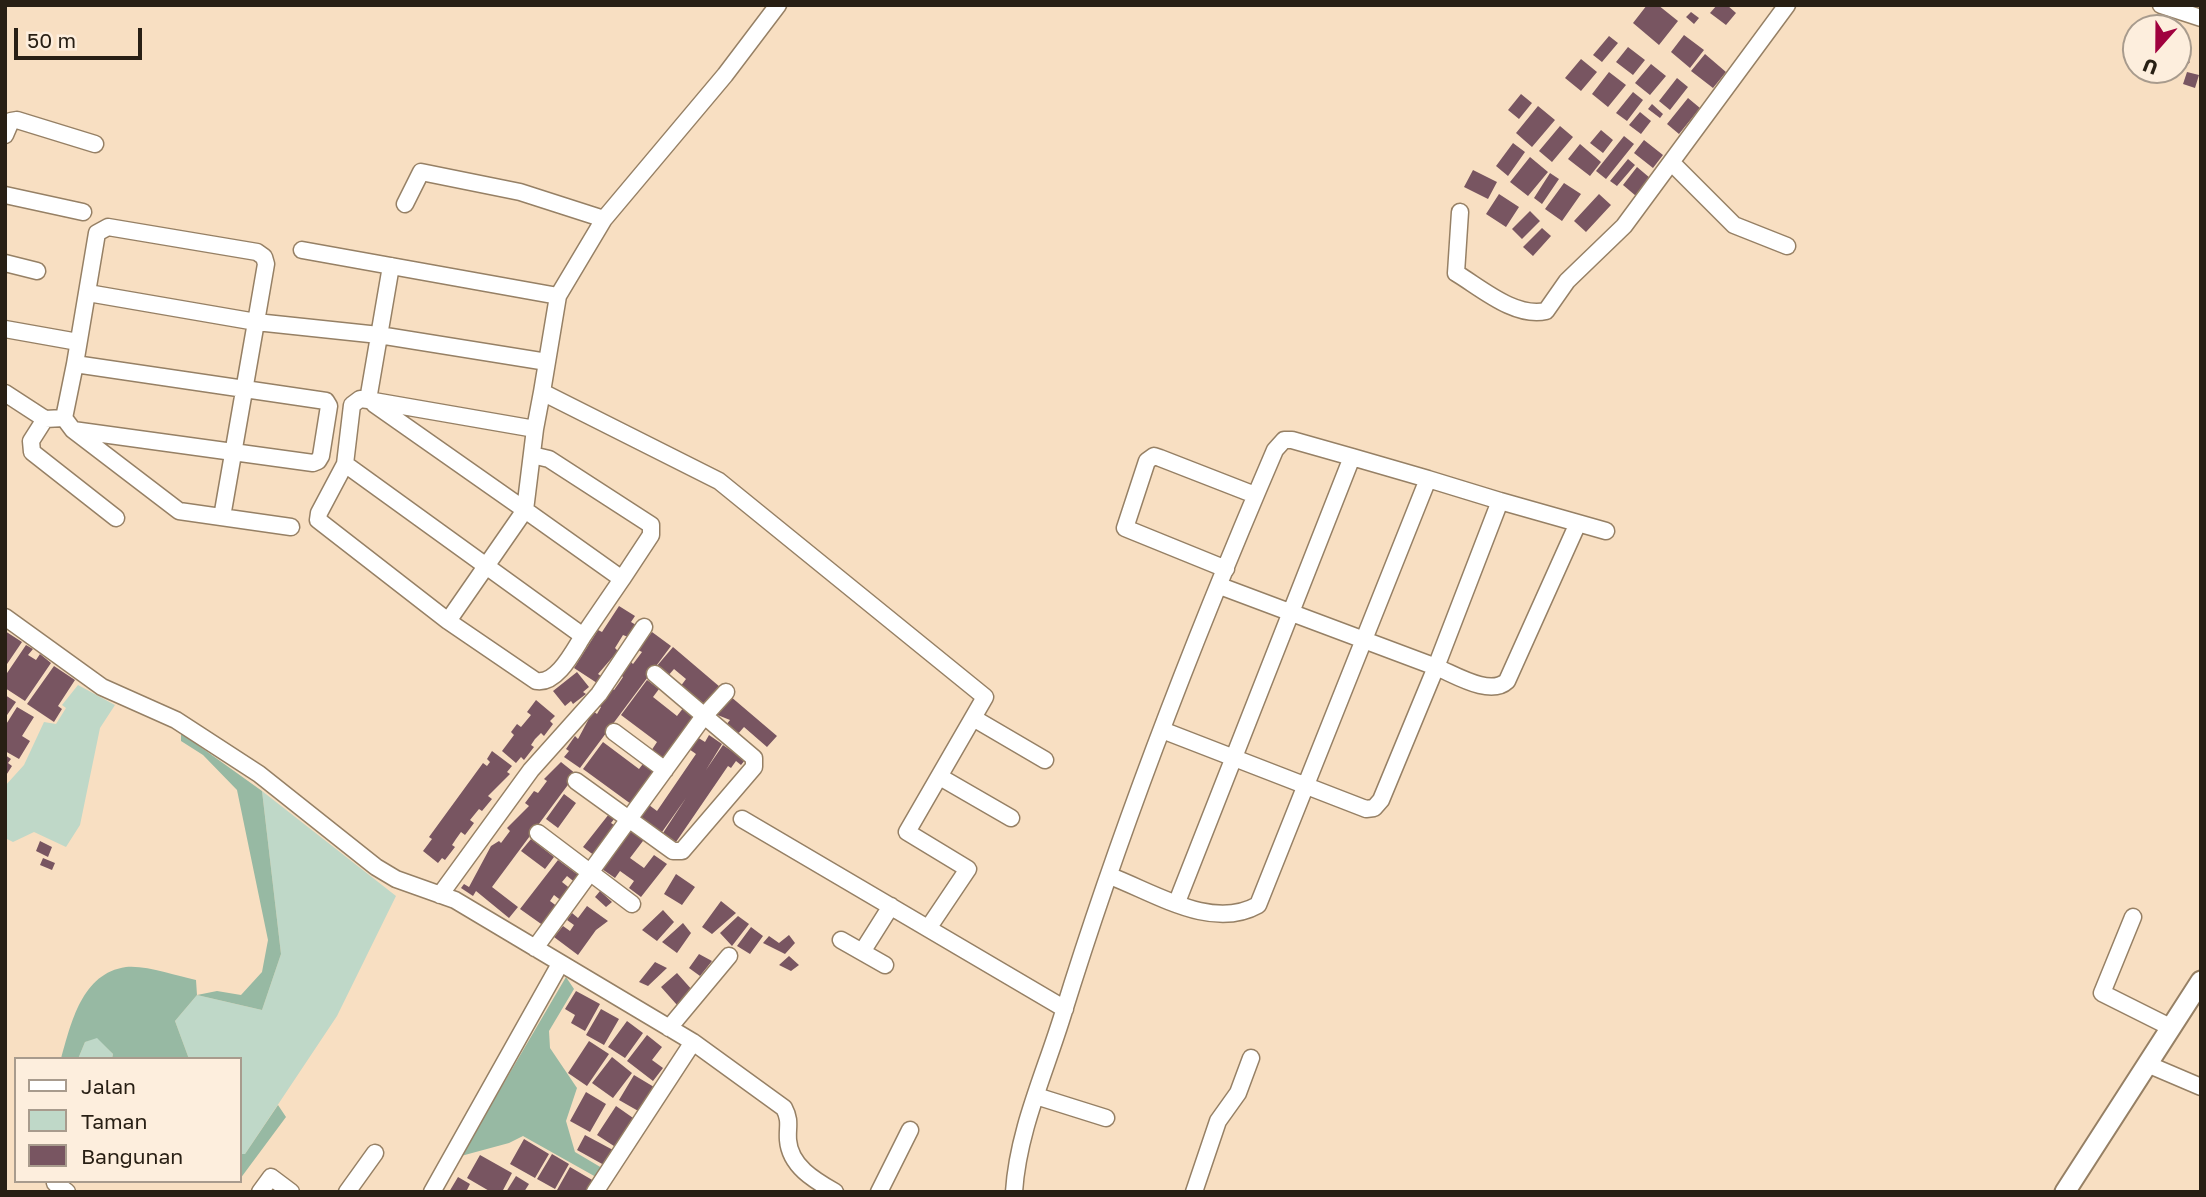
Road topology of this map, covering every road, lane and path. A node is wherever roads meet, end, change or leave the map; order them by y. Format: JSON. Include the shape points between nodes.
{"nodes":[{"id":1,"x":778,"y":5,"type":"edge"},
{"id":2,"x":1787,"y":5,"type":"edge"},
{"id":3,"x":2161,"y":5,"type":"edge"},
{"id":4,"x":2201,"y":18,"type":"edge"},
{"id":5,"x":5,"y":135,"type":"edge"},
{"id":6,"x":95,"y":144,"type":"dead end"},
{"id":7,"x":1672,"y":163,"type":"junction"},
{"id":8,"x":5,"y":195,"type":"edge"},
{"id":9,"x":405,"y":204,"type":"dead end"},
{"id":10,"x":83,"y":212,"type":"dead end"},
{"id":11,"x":1461,"y":212,"type":"dead end"},
{"id":12,"x":604,"y":219,"type":"junction"},
{"id":13,"x":1787,"y":246,"type":"dead end"},
{"id":14,"x":302,"y":250,"type":"dead end"},
{"id":15,"x":5,"y":264,"type":"edge"},
{"id":16,"x":391,"y":266,"type":"junction"},
{"id":17,"x":37,"y":271,"type":"dead end"},
{"id":18,"x":88,"y":293,"type":"junction"},
{"id":19,"x":558,"y":296,"type":"junction"},
{"id":20,"x":256,"y":322,"type":"junction"},
{"id":21,"x":5,"y":328,"type":"edge"},
{"id":22,"x":379,"y":335,"type":"junction"},
{"id":23,"x":78,"y":342,"type":"junction"},
{"id":24,"x":547,"y":362,"type":"junction"},
{"id":25,"x":75,"y":364,"type":"junction"},
{"id":26,"x":244,"y":386,"type":"junction"},
{"id":27,"x":542,"y":391,"type":"junction"},
{"id":28,"x":5,"y":393,"type":"edge"},
{"id":29,"x":368,"y":400,"type":"junction"},
{"id":30,"x":45,"y":419,"type":"junction"},
{"id":31,"x":68,"y":424,"type":"junction"},
{"id":32,"x":535,"y":429,"type":"junction"},
{"id":33,"x":234,"y":453,"type":"junction"},
{"id":34,"x":532,"y":455,"type":"junction"},
{"id":35,"x":1352,"y":457,"type":"junction"},
{"id":36,"x":345,"y":464,"type":"junction"},
{"id":37,"x":1428,"y":479,"type":"junction"},
{"id":38,"x":1255,"y":495,"type":"junction"},
{"id":39,"x":1500,"y":501,"type":"junction"},
{"id":40,"x":525,"y":510,"type":"junction"},
{"id":41,"x":222,"y":517,"type":"junction"},
{"id":42,"x":116,"y":518,"type":"dead end"},
{"id":43,"x":1578,"y":523,"type":"junction"},
{"id":44,"x":291,"y":527,"type":"dead end"},
{"id":45,"x":1606,"y":531,"type":"dead end"},
{"id":46,"x":486,"y":566,"type":"junction"},
{"id":47,"x":1226,"y":569,"type":"junction"},
{"id":48,"x":622,"y":579,"type":"junction"},
{"id":49,"x":1220,"y":586,"type":"junction"},
{"id":50,"x":1292,"y":610,"type":"junction"},
{"id":51,"x":5,"y":617,"type":"edge"},
{"id":52,"x":448,"y":621,"type":"junction"},
{"id":53,"x":644,"y":627,"type":"dead end"},
{"id":54,"x":583,"y":636,"type":"junction"},
{"id":55,"x":1364,"y":638,"type":"junction"},
{"id":56,"x":1436,"y":667,"type":"junction"},
{"id":57,"x":655,"y":674,"type":"dead end"},
{"id":58,"x":726,"y":692,"type":"dead end"},
{"id":59,"x":704,"y":716,"type":"junction"},
{"id":60,"x":975,"y":719,"type":"junction"},
{"id":61,"x":1161,"y":730,"type":"junction"},
{"id":62,"x":614,"y":732,"type":"dead end"},
{"id":63,"x":1233,"y":758,"type":"junction"},
{"id":64,"x":1045,"y":760,"type":"dead end"},
{"id":65,"x":665,"y":770,"type":"junction"},
{"id":66,"x":940,"y":777,"type":"junction"},
{"id":67,"x":576,"y":781,"type":"dead end"},
{"id":68,"x":1306,"y":786,"type":"junction"},
{"id":69,"x":1011,"y":818,"type":"dead end"},
{"id":70,"x":630,"y":819,"type":"junction"},
{"id":71,"x":742,"y":819,"type":"dead end"},
{"id":72,"x":538,"y":833,"type":"dead end"},
{"id":73,"x":591,"y":873,"type":"junction"},
{"id":74,"x":1110,"y":876,"type":"junction"},
{"id":75,"x":440,"y":895,"type":"junction"},
{"id":76,"x":1177,"y":902,"type":"junction"},
{"id":77,"x":632,"y":904,"type":"dead end"},
{"id":78,"x":891,"y":906,"type":"junction"},
{"id":79,"x":2133,"y":917,"type":"dead end"},
{"id":80,"x":929,"y":927,"type":"junction"},
{"id":81,"x":841,"y":940,"type":"dead end"},
{"id":82,"x":535,"y":948,"type":"junction"},
{"id":83,"x":862,"y":952,"type":"junction"},
{"id":84,"x":729,"y":956,"type":"dead end"},
{"id":85,"x":560,"y":964,"type":"junction"},
{"id":86,"x":885,"y":965,"type":"dead end"},
{"id":87,"x":2201,"y":981,"type":"edge"},
{"id":88,"x":1065,"y":1009,"type":"junction"},
{"id":89,"x":2170,"y":1027,"type":"junction"},
{"id":90,"x":669,"y":1028,"type":"junction"},
{"id":91,"x":693,"y":1042,"type":"junction"},
{"id":92,"x":1251,"y":1058,"type":"dead end"},
{"id":93,"x":2147,"y":1063,"type":"junction"},
{"id":94,"x":2201,"y":1087,"type":"edge"},
{"id":95,"x":1036,"y":1096,"type":"junction"},
{"id":96,"x":1106,"y":1118,"type":"dead end"},
{"id":97,"x":910,"y":1130,"type":"dead end"},
{"id":98,"x":375,"y":1153,"type":"dead end"},
{"id":99,"x":260,"y":1192,"type":"edge"},
{"id":100,"x":291,"y":1192,"type":"edge"},
{"id":101,"x":347,"y":1192,"type":"edge"},
{"id":102,"x":432,"y":1192,"type":"edge"},
{"id":103,"x":595,"y":1192,"type":"edge"},
{"id":104,"x":835,"y":1192,"type":"edge"},
{"id":105,"x":879,"y":1192,"type":"edge"},
{"id":106,"x":1014,"y":1192,"type":"edge"},
{"id":107,"x":1194,"y":1192,"type":"edge"},
{"id":108,"x":2065,"y":1192,"type":"edge"}],
"edges":[{"from":1,"to":12,"type":"street"},
{"from":2,"to":7,"type":"street"},
{"from":3,"to":4,"type":"street"},
{"from":5,"to":6,"type":"street","via":[[16,120]]},
{"from":7,"to":11,"type":"street","via":[[1624,226],[1567,281],[1546,311],[1510,306],[1456,273]]},
{"from":7,"to":13,"type":"street","via":[[1734,225]]},
{"from":8,"to":10,"type":"street"},
{"from":9,"to":12,"type":"street","via":[[421,172],[520,192]]},
{"from":12,"to":19,"type":"street"},
{"from":14,"to":16,"type":"street"},
{"from":15,"to":17,"type":"street"},
{"from":16,"to":19,"type":"street"},
{"from":16,"to":22,"type":"street"},
{"from":18,"to":20,"type":"street"},
{"from":18,"to":20,"type":"street","via":[[97,233],[108,227],[257,252],[266,264]]},
{"from":18,"to":23,"type":"street"},
{"from":19,"to":24,"type":"street"},
{"from":20,"to":22,"type":"street"},
{"from":20,"to":26,"type":"street"},
{"from":21,"to":23,"type":"street"},
{"from":22,"to":24,"type":"street"},
{"from":22,"to":29,"type":"street"},
{"from":23,"to":25,"type":"street"},
{"from":24,"to":27,"type":"street"},
{"from":25,"to":26,"type":"street"},
{"from":25,"to":31,"type":"street"},
{"from":26,"to":33,"type":"street"},
{"from":26,"to":33,"type":"street","via":[[320,399],[329,406],[318,461]]},
{"from":27,"to":32,"type":"street"},
{"from":27,"to":60,"type":"street","via":[[719,481],[985,697]]},
{"from":28,"to":30,"type":"street"},
{"from":29,"to":32,"type":"street"},
{"from":29,"to":36,"type":"street","via":[[352,404]]},
{"from":29,"to":40,"type":"street"},
{"from":30,"to":31,"type":"street"},
{"from":30,"to":42,"type":"street","via":[[31,441],[32,452]]},
{"from":31,"to":33,"type":"street"},
{"from":31,"to":41,"type":"street","via":[[179,511]]},
{"from":32,"to":34,"type":"street"},
{"from":33,"to":41,"type":"street"},
{"from":34,"to":40,"type":"street"},
{"from":34,"to":48,"type":"street","via":[[549,459],[651,525],[651,535]]},
{"from":35,"to":37,"type":"street"},
{"from":35,"to":38,"type":"street","via":[[1284,440]]},
{"from":35,"to":50,"type":"street"},
{"from":36,"to":46,"type":"street"},
{"from":36,"to":52,"type":"street","via":[[318,520]]},
{"from":37,"to":39,"type":"street"},
{"from":37,"to":55,"type":"street"},
{"from":38,"to":47,"type":"street"},
{"from":38,"to":47,"type":"street","via":[[1154,456],[1147,461],[1125,528]]},
{"from":39,"to":43,"type":"street"},
{"from":39,"to":56,"type":"street"},
{"from":40,"to":46,"type":"street"},
{"from":40,"to":48,"type":"street"},
{"from":41,"to":44,"type":"street"},
{"from":43,"to":45,"type":"street"},
{"from":43,"to":56,"type":"street","via":[[1507,681],[1488,687]]},
{"from":46,"to":52,"type":"street"},
{"from":46,"to":54,"type":"street"},
{"from":47,"to":49,"type":"street"},
{"from":48,"to":54,"type":"street"},
{"from":49,"to":50,"type":"street"},
{"from":49,"to":61,"type":"street"},
{"from":50,"to":55,"type":"street"},
{"from":50,"to":63,"type":"street"},
{"from":51,"to":75,"type":"street","via":[[102,687],[176,720],[258,774],[376,867]]},
{"from":52,"to":54,"type":"street","via":[[542,682],[567,662]]},
{"from":53,"to":75,"type":"street","via":[[599,694],[531,770]]},
{"from":55,"to":56,"type":"street"},
{"from":55,"to":68,"type":"street"},
{"from":56,"to":68,"type":"street","via":[[1374,808]]},
{"from":57,"to":59,"type":"street"},
{"from":58,"to":59,"type":"street"},
{"from":59,"to":65,"type":"street"},
{"from":59,"to":70,"type":"street","via":[[754,758],[754,767],[682,851],[673,850]]},
{"from":60,"to":64,"type":"street"},
{"from":60,"to":66,"type":"street"},
{"from":61,"to":63,"type":"street"},
{"from":61,"to":74,"type":"street"},
{"from":62,"to":65,"type":"street"},
{"from":63,"to":68,"type":"street"},
{"from":63,"to":76,"type":"street"},
{"from":65,"to":70,"type":"street"},
{"from":66,"to":69,"type":"street"},
{"from":66,"to":80,"type":"street","via":[[907,832],[968,869]]},
{"from":67,"to":70,"type":"street"},
{"from":68,"to":76,"type":"street","via":[[1258,905],[1241,915],[1224,916]]},
{"from":70,"to":73,"type":"street"},
{"from":71,"to":78,"type":"street"},
{"from":72,"to":73,"type":"street"},
{"from":73,"to":77,"type":"street"},
{"from":73,"to":82,"type":"street"},
{"from":74,"to":76,"type":"street"},
{"from":74,"to":88,"type":"street"},
{"from":75,"to":82,"type":"street"},
{"from":78,"to":80,"type":"street"},
{"from":78,"to":83,"type":"street"},
{"from":79,"to":89,"type":"street","via":[[2102,993]]},
{"from":80,"to":88,"type":"street"},
{"from":81,"to":83,"type":"street"},
{"from":82,"to":85,"type":"street"},
{"from":83,"to":86,"type":"street"},
{"from":84,"to":90,"type":"street"},
{"from":85,"to":90,"type":"street"},
{"from":85,"to":102,"type":"street"},
{"from":87,"to":89,"type":"street"},
{"from":88,"to":95,"type":"street"},
{"from":89,"to":93,"type":"street"},
{"from":90,"to":91,"type":"street"},
{"from":91,"to":103,"type":"street"},
{"from":91,"to":104,"type":"street","via":[[783,1108],[797,1166]]},
{"from":92,"to":107,"type":"street","via":[[1238,1093],[1218,1121]]},
{"from":93,"to":94,"type":"street"},
{"from":93,"to":108,"type":"street"},
{"from":95,"to":96,"type":"street"},
{"from":95,"to":106,"type":"street","via":[[1022,1139]]},
{"from":97,"to":105,"type":"street"},
{"from":98,"to":101,"type":"street"},
{"from":99,"to":100,"type":"street","via":[[271,1177]]}]}
